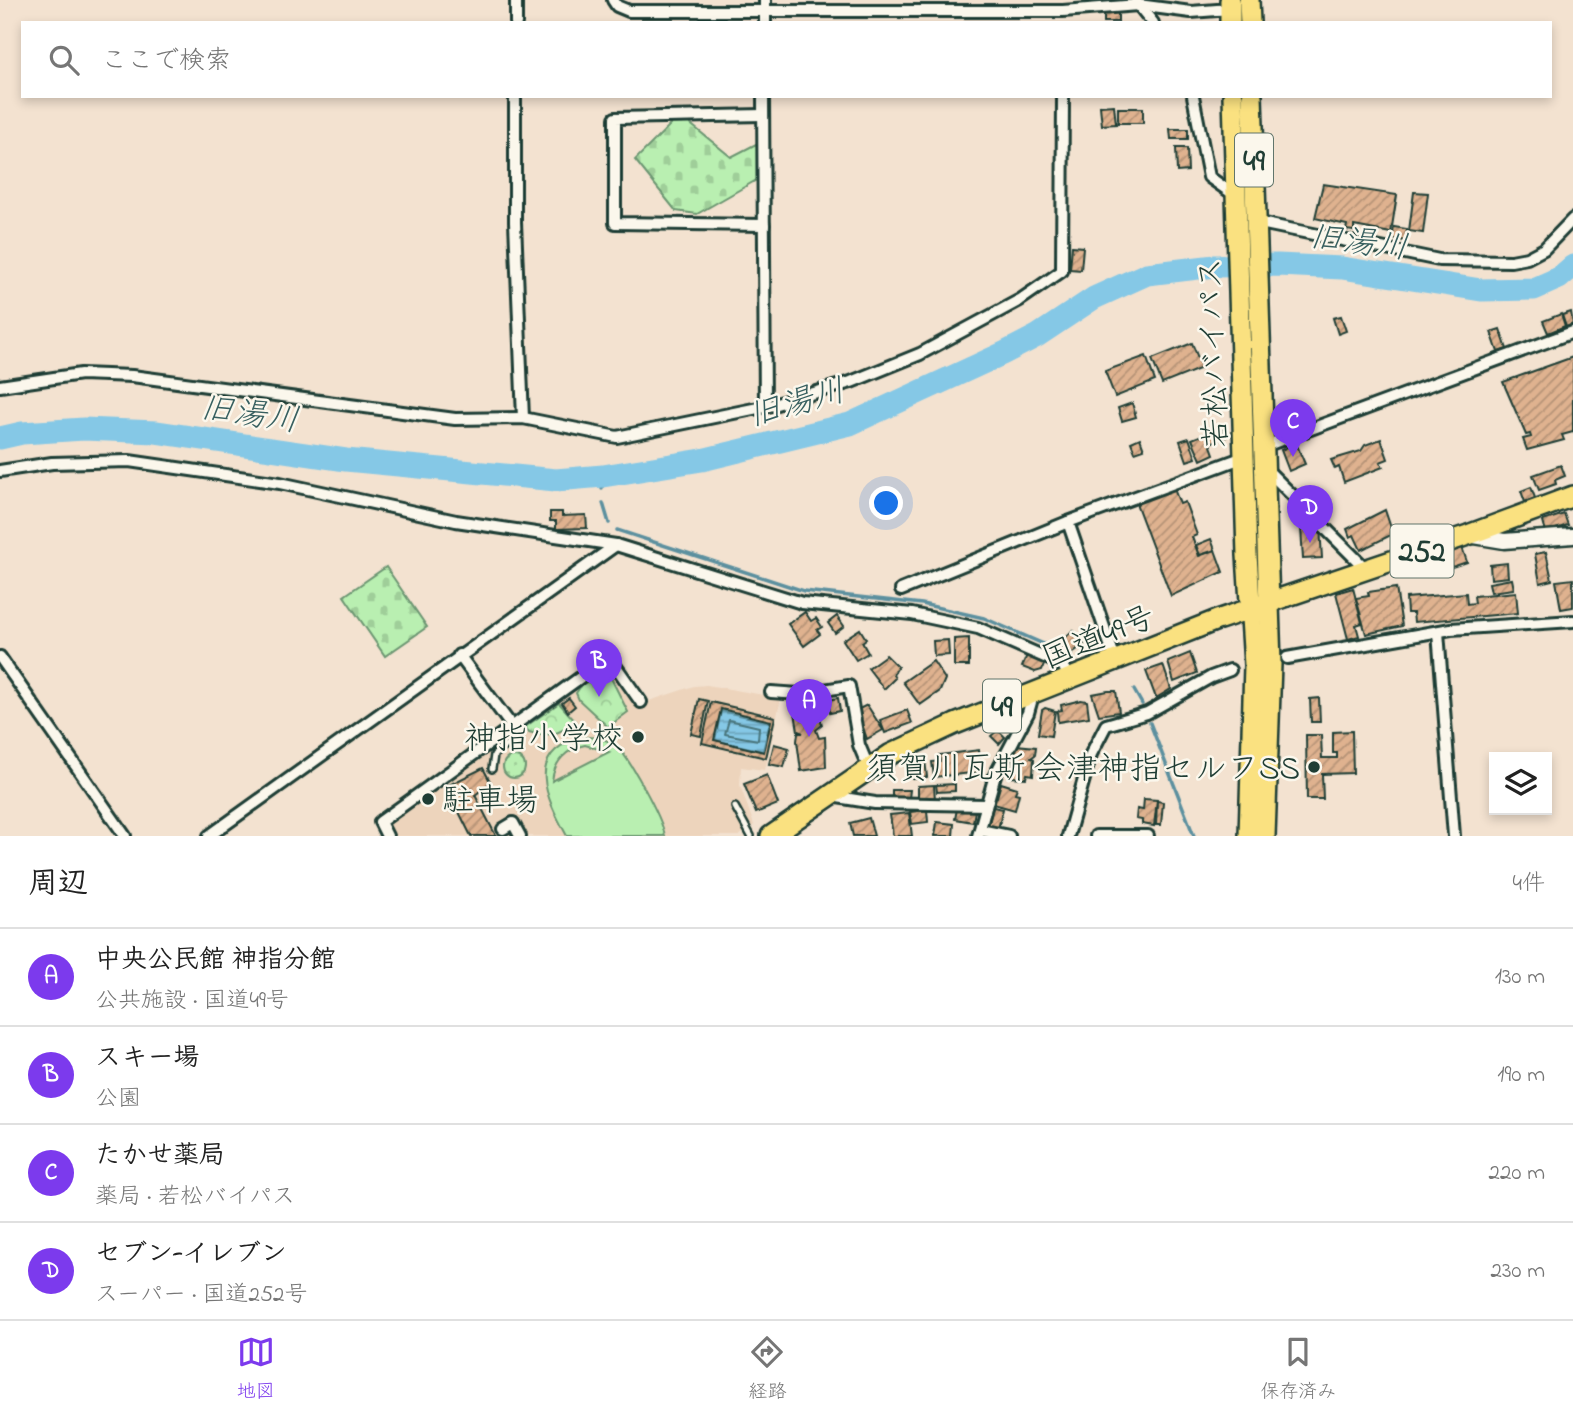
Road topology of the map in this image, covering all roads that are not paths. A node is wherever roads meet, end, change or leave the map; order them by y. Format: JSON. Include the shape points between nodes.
{"nodes":[{"id":1,"x":516,"y":0,"type":"edge"},
{"id":2,"x":613,"y":0,"type":"edge"},
{"id":3,"x":1249,"y":0,"type":"edge"},
{"id":4,"x":1136,"y":2,"type":"edge"},
{"id":5,"x":765,"y":5,"type":"edge"},
{"id":6,"x":1230,"y":11,"type":"edge"},
{"id":7,"x":1063,"y":17,"type":"edge"},
{"id":8,"x":516,"y":21,"type":"edge"},
{"id":9,"x":1151,"y":21,"type":"edge"},
{"id":10,"x":1250,"y":21,"type":"edge"},
{"id":11,"x":515,"y":98,"type":"edge"},
{"id":12,"x":764,"y":98,"type":"edge"},
{"id":13,"x":1063,"y":98,"type":"edge"},
{"id":14,"x":1193,"y":98,"type":"edge"},
{"id":15,"x":1233,"y":98,"type":"edge"},
{"id":16,"x":1252,"y":98,"type":"edge"},
{"id":17,"x":763,"y":115,"type":"junction"},
{"id":18,"x":1236,"y":197,"type":"junction"},
{"id":19,"x":1573,"y":219,"type":"edge"},
{"id":20,"x":1253,"y":223,"type":"junction"},
{"id":21,"x":764,"y":225,"type":"junction"},
{"id":22,"x":1250,"y":311,"type":"junction"},
{"id":23,"x":1573,"y":332,"type":"edge"},
{"id":24,"x":0,"y":386,"type":"edge"},
{"id":25,"x":765,"y":407,"type":"junction"},
{"id":26,"x":523,"y":418,"type":"junction"},
{"id":27,"x":1244,"y":457,"type":"junction"},
{"id":28,"x":1263,"y":457,"type":"junction"},
{"id":29,"x":0,"y":471,"type":"edge"},
{"id":30,"x":1573,"y":496,"type":"edge"},
{"id":31,"x":1068,"y":522,"type":"junction"},
{"id":32,"x":1468,"y":535,"type":"junction"},
{"id":33,"x":1573,"y":536,"type":"edge"},
{"id":34,"x":616,"y":545,"type":"junction"},
{"id":35,"x":1366,"y":569,"type":"junction"},
{"id":36,"x":901,"y":590,"type":"dead end"},
{"id":37,"x":1270,"y":601,"type":"junction"},
{"id":38,"x":1250,"y":608,"type":"junction"},
{"id":39,"x":1573,"y":621,"type":"edge"},
{"id":40,"x":1438,"y":632,"type":"junction"},
{"id":41,"x":459,"y":655,"type":"junction"},
{"id":42,"x":0,"y":657,"type":"edge"},
{"id":43,"x":1287,"y":658,"type":"dead end"},
{"id":44,"x":1116,"y":662,"type":"junction"},
{"id":45,"x":1230,"y":670,"type":"dead end"},
{"id":46,"x":1069,"y":680,"type":"junction"},
{"id":47,"x":771,"y":692,"type":"dead end"},
{"id":48,"x":1032,"y":695,"type":"junction"},
{"id":49,"x":641,"y":702,"type":"dead end"},
{"id":50,"x":514,"y":729,"type":"junction"},
{"id":51,"x":492,"y":769,"type":"dead end"},
{"id":52,"x":869,"y":769,"type":"junction"},
{"id":53,"x":829,"y":796,"type":"junction"},
{"id":54,"x":986,"y":806,"type":"junction"},
{"id":55,"x":735,"y":807,"type":"dead end"},
{"id":56,"x":503,"y":829,"type":"dead end"},
{"id":57,"x":979,"y":833,"type":"edge"},
{"id":58,"x":125,"y":836,"type":"edge"},
{"id":59,"x":209,"y":836,"type":"edge"},
{"id":60,"x":387,"y":836,"type":"edge"},
{"id":61,"x":520,"y":836,"type":"edge"},
{"id":62,"x":751,"y":836,"type":"edge"},
{"id":63,"x":771,"y":836,"type":"edge"},
{"id":64,"x":1009,"y":836,"type":"edge"},
{"id":65,"x":1068,"y":836,"type":"edge"},
{"id":66,"x":1096,"y":836,"type":"edge"},
{"id":67,"x":1148,"y":836,"type":"edge"},
{"id":68,"x":1249,"y":836,"type":"edge"},
{"id":69,"x":1265,"y":836,"type":"edge"},
{"id":70,"x":1454,"y":836,"type":"edge"}],
"edges":[{"from":1,"to":8,"type":"street"},
{"from":2,"to":5,"type":"street","via":[[629,11]]},
{"from":3,"to":10,"type":"highway"},
{"from":4,"to":6,"type":"street","via":[[1191,12]]},
{"from":4,"to":7,"type":"street"},
{"from":4,"to":9,"type":"street"},
{"from":5,"to":7,"type":"street"},
{"from":11,"to":26,"type":"street"},
{"from":12,"to":17,"type":"street"},
{"from":13,"to":25,"type":"street","via":[[1062,271],[1020,300],[920,354],[851,382]]},
{"from":14,"to":18,"type":"street","via":[[1209,177]]},
{"from":15,"to":18,"type":"highway","name":"若松バイパス","number":"49"},
{"from":16,"to":20,"type":"highway","name":"若松バイパス","number":"49"},
{"from":17,"to":21,"type":"street"},
{"from":17,"to":21,"type":"street","via":[[615,118],[615,223]]},
{"from":18,"to":20,"type":"highway","name":"若松バイパス","number":"49"},
{"from":19,"to":20,"type":"street","via":[[1544,249],[1511,261],[1439,260]]},
{"from":20,"to":22,"type":"highway","name":"若松バイパス","number":"49"},
{"from":21,"to":25,"type":"street"},
{"from":22,"to":27,"type":"highway","name":"若松バイパス","number":"49"},
{"from":22,"to":28,"type":"highway","name":"若松バイパス","number":"49"},
{"from":23,"to":28,"type":"street"},
{"from":24,"to":26,"type":"street","via":[[81,373],[132,376],[455,419]]},
{"from":25,"to":26,"type":"street","via":[[617,437]]},
{"from":27,"to":31,"type":"street"},
{"from":27,"to":38,"type":"highway","name":"若松バイパス","number":"49"},
{"from":28,"to":35,"type":"street"},
{"from":28,"to":37,"type":"highway","name":"若松バイパス","number":"49"},
{"from":29,"to":34,"type":"street","via":[[52,463],[129,461],[280,482],[456,521]]},
{"from":30,"to":32,"type":"highway","number":"252"},
{"from":31,"to":36,"type":"street"},
{"from":31,"to":44,"type":"street"},
{"from":32,"to":33,"type":"main road","via":[[1504,541]]},
{"from":32,"to":35,"type":"highway","number":"252"},
{"from":34,"to":41,"type":"street"},
{"from":34,"to":46,"type":"street","via":[[802,603],[912,614],[978,628],[1063,665]]},
{"from":35,"to":37,"type":"highway","number":"252"},
{"from":37,"to":38,"type":"highway","name":"国道49号","number":"49"},
{"from":37,"to":69,"type":"highway","name":"若松バイパス"},
{"from":38,"to":44,"type":"highway","name":"国道49号","number":"49"},
{"from":38,"to":68,"type":"highway","name":"若松バイパス","via":[[1254,665]]},
{"from":39,"to":40,"type":"street"},
{"from":40,"to":43,"type":"street"},
{"from":40,"to":70,"type":"street"},
{"from":41,"to":50,"type":"street"},
{"from":41,"to":59,"type":"street"},
{"from":42,"to":58,"type":"street"},
{"from":44,"to":46,"type":"highway","name":"国道49号","number":"49"},
{"from":45,"to":65,"type":"street","via":[[1147,713],[1106,725],[1091,754]]},
{"from":46,"to":48,"type":"highway","name":"国道49号","number":"49"},
{"from":47,"to":52,"type":"street","via":[[799,694],[849,686],[859,745]]},
{"from":48,"to":52,"type":"highway","name":"国道49号","number":"49","via":[[955,724]]},
{"from":48,"to":54,"type":"street","via":[[1028,713],[995,775]]},
{"from":49,"to":50,"type":"street","via":[[606,659]]},
{"from":50,"to":51,"type":"lane","via":[[519,736],[494,755]]},
{"from":50,"to":60,"type":"street","via":[[380,822]]},
{"from":52,"to":53,"type":"highway","name":"国道49号","number":"49"},
{"from":53,"to":54,"type":"street","via":[[875,803]]},
{"from":53,"to":63,"type":"highway","name":"国道49号","number":"49"},
{"from":54,"to":57,"type":"street"},
{"from":55,"to":62,"type":"lane"},
{"from":56,"to":61,"type":"street","via":[[513,823]]},
{"from":57,"to":64,"type":"street"},
{"from":66,"to":67,"type":"street"}]}
